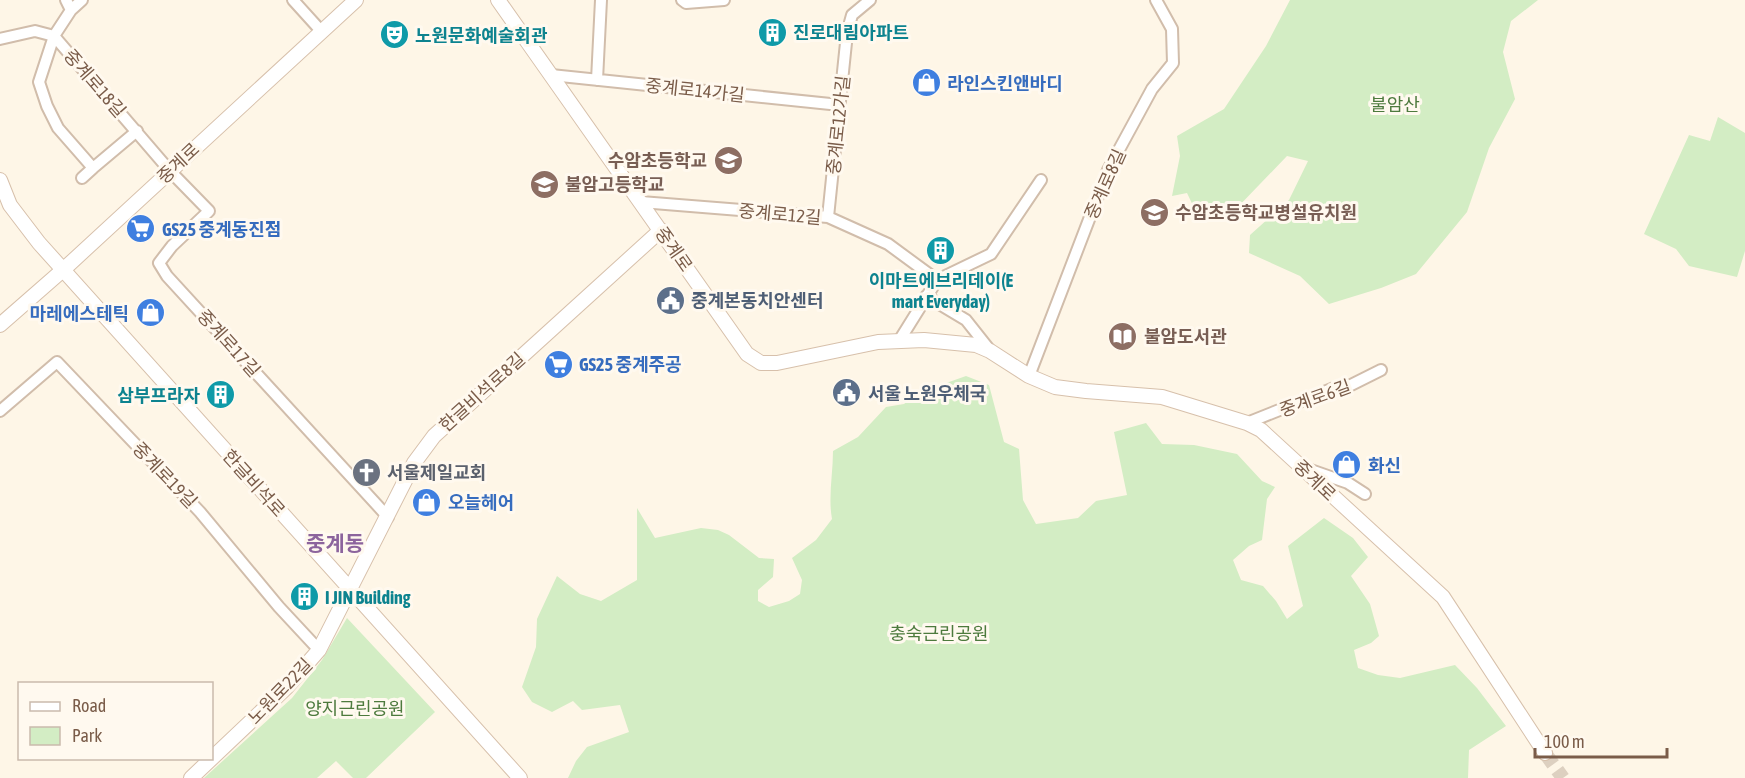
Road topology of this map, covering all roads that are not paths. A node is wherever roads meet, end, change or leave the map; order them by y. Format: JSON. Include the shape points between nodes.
{"nodes":[{"id":1,"x":82,"y":0,"type":"edge"},
{"id":2,"x":293,"y":0,"type":"edge"},
{"id":3,"x":356,"y":0,"type":"edge"},
{"id":4,"x":498,"y":0,"type":"edge"},
{"id":5,"x":601,"y":0,"type":"edge"},
{"id":6,"x":682,"y":0,"type":"edge"},
{"id":7,"x":724,"y":0,"type":"edge"},
{"id":8,"x":870,"y":0,"type":"edge"},
{"id":9,"x":1156,"y":0,"type":"edge"},
{"id":10,"x":68,"y":5,"type":"edge"},
{"id":11,"x":856,"y":5,"type":"edge"},
{"id":12,"x":322,"y":32,"type":"junction"},
{"id":13,"x":54,"y":36,"type":"junction"},
{"id":14,"x":0,"y":39,"type":"edge"},
{"id":15,"x":550,"y":75,"type":"junction"},
{"id":16,"x":597,"y":80,"type":"junction"},
{"id":17,"x":840,"y":105,"type":"junction"},
{"id":18,"x":136,"y":130,"type":"junction"},
{"id":19,"x":93,"y":168,"type":"junction"},
{"id":20,"x":170,"y":171,"type":"junction"},
{"id":21,"x":82,"y":178,"type":"dead end"},
{"id":22,"x":0,"y":180,"type":"edge"},
{"id":23,"x":1041,"y":180,"type":"dead end"},
{"id":24,"x":641,"y":202,"type":"junction"},
{"id":25,"x":828,"y":218,"type":"junction"},
{"id":26,"x":662,"y":230,"type":"junction"},
{"id":27,"x":64,"y":269,"type":"junction"},
{"id":28,"x":937,"y":280,"type":"junction"},
{"id":29,"x":926,"y":296,"type":"junction"},
{"id":30,"x":0,"y":325,"type":"edge"},
{"id":31,"x":899,"y":341,"type":"junction"},
{"id":32,"x":990,"y":351,"type":"junction"},
{"id":33,"x":1381,"y":370,"type":"dead end"},
{"id":34,"x":1029,"y":376,"type":"junction"},
{"id":35,"x":0,"y":411,"type":"edge"},
{"id":36,"x":1247,"y":423,"type":"junction"},
{"id":37,"x":1305,"y":468,"type":"junction"},
{"id":38,"x":1365,"y":494,"type":"dead end"},
{"id":39,"x":388,"y":517,"type":"junction"},
{"id":40,"x":351,"y":591,"type":"junction"},
{"id":41,"x":320,"y":650,"type":"junction"},
{"id":42,"x":1545,"y":753,"type":"tunnel mouth"},
{"id":43,"x":213,"y":757,"type":"edge"},
{"id":44,"x":210,"y":760,"type":"edge"},
{"id":45,"x":191,"y":778,"type":"edge"},
{"id":46,"x":520,"y":778,"type":"edge"}],
"edges":[{"from":1,"to":10,"type":"street"},
{"from":2,"to":12,"type":"street"},
{"from":3,"to":12,"type":"street","name":"중계로"},
{"from":4,"to":15,"type":"street","name":"중계로"},
{"from":5,"to":16,"type":"street"},
{"from":6,"to":7,"type":"street"},
{"from":8,"to":11,"type":"street"},
{"from":9,"to":34,"type":"street","name":"중계로8길","via":[[1172,29],[1173,63],[1152,89],[1108,170]]},
{"from":10,"to":13,"type":"street"},
{"from":11,"to":17,"type":"street","name":"중계로12가길","via":[[847,33]]},
{"from":12,"to":20,"type":"street","name":"중계로"},
{"from":13,"to":14,"type":"street","name":"중계로18길","via":[[35,31]]},
{"from":13,"to":18,"type":"street","name":"중계로18길"},
{"from":13,"to":19,"type":"street","name":"중계로18길","via":[[39,82],[58,128]]},
{"from":15,"to":16,"type":"street","name":"중계로14가길"},
{"from":15,"to":24,"type":"street","name":"중계로"},
{"from":16,"to":17,"type":"street","name":"중계로14가길"},
{"from":17,"to":25,"type":"street","name":"중계로12가길"},
{"from":18,"to":19,"type":"street","name":"중계로18길"},
{"from":18,"to":20,"type":"street","name":"중계로18길"},
{"from":19,"to":21,"type":"street"},
{"from":20,"to":27,"type":"street","name":"중계로"},
{"from":20,"to":39,"type":"street","name":"중계로17길","via":[[209,212],[159,263],[167,276]]},
{"from":22,"to":27,"type":"street","name":"한글비석로","via":[[10,205]]},
{"from":23,"to":28,"type":"street","via":[[992,254]]},
{"from":24,"to":25,"type":"street","name":"중계로12길"},
{"from":24,"to":26,"type":"street","name":"중계로"},
{"from":25,"to":28,"type":"street","name":"중계로12길","via":[[888,244]]},
{"from":26,"to":31,"type":"street","name":"중계로","via":[[747,354],[761,363]]},
{"from":26,"to":39,"type":"street","name":"한글비석로8길","via":[[434,436],[414,462]]},
{"from":27,"to":30,"type":"street","name":"중계로"},
{"from":27,"to":40,"type":"street","name":"한글비석로"},
{"from":28,"to":29,"type":"street"},
{"from":29,"to":31,"type":"street"},
{"from":29,"to":32,"type":"street","name":"중계로","via":[[966,320]]},
{"from":31,"to":32,"type":"street","name":"중계로","via":[[976,345]]},
{"from":32,"to":34,"type":"street","name":"중계로"},
{"from":33,"to":36,"type":"street","name":"중계로6길","via":[[1347,387],[1334,388]]},
{"from":34,"to":36,"type":"street","name":"중계로","via":[[1055,387],[1162,397]]},
{"from":35,"to":41,"type":"street","name":"중계로19길","via":[[57,362],[200,512]]},
{"from":36,"to":37,"type":"street","name":"중계로","via":[[1261,430]]},
{"from":37,"to":38,"type":"street","via":[[1348,483]]},
{"from":37,"to":42,"type":"street","name":"중계로","via":[[1326,492],[1443,597]]},
{"from":39,"to":40,"type":"street","name":"한글비석로8길"},
{"from":40,"to":41,"type":"street","name":"노원로22길"},
{"from":40,"to":46,"type":"street","name":"한글비석로"},
{"from":41,"to":43,"type":"street","name":"노원로22길"},
{"from":44,"to":45,"type":"street","name":"노원로22길"}]}
